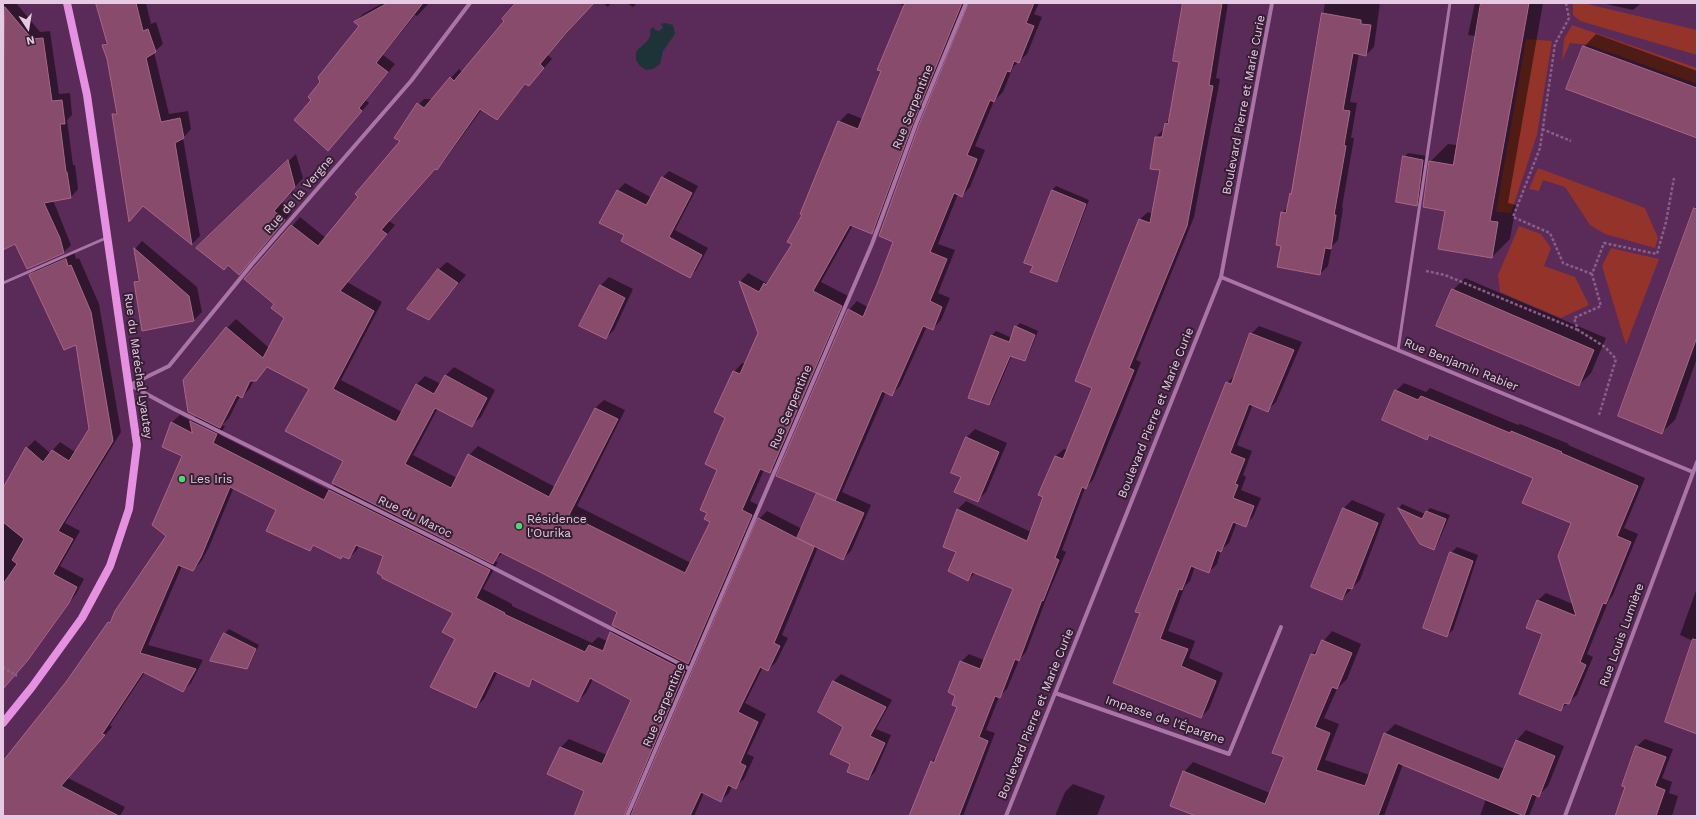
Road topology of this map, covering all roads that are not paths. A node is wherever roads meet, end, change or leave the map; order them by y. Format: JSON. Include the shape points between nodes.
{"nodes":[{"id":1,"x":67,"y":3,"type":"edge"},
{"id":2,"x":470,"y":3,"type":"edge"},
{"id":3,"x":966,"y":3,"type":"edge"},
{"id":4,"x":1272,"y":3,"type":"edge"},
{"id":5,"x":1450,"y":3,"type":"edge"},
{"id":6,"x":108,"y":237,"type":"junction"},
{"id":7,"x":1221,"y":277,"type":"junction"},
{"id":8,"x":3,"y":283,"type":"edge"},
{"id":9,"x":1398,"y":350,"type":"junction"},
{"id":10,"x":130,"y":385,"type":"junction"},
{"id":11,"x":1697,"y":462,"type":"edge"},
{"id":12,"x":1693,"y":472,"type":"junction"},
{"id":13,"x":1281,"y":627,"type":"dead end"},
{"id":14,"x":690,"y":669,"type":"junction"},
{"id":15,"x":1055,"y":693,"type":"junction"},
{"id":16,"x":3,"y":722,"type":"edge"},
{"id":17,"x":628,"y":816,"type":"edge"},
{"id":18,"x":1006,"y":816,"type":"edge"},
{"id":19,"x":1565,"y":816,"type":"edge"}],
"edges":[{"from":1,"to":6,"type":"main road","name":"Rue du Maréchal Lyautey","via":[[87,95]]},
{"from":2,"to":10,"type":"street","name":"Rue de la Vergne","via":[[411,81],[252,264],[169,366]]},
{"from":3,"to":14,"type":"street","name":"Rue Serpentine","via":[[916,124],[872,244]]},
{"from":4,"to":7,"type":"street","name":"Boulevard Pierre et Marie Curie"},
{"from":5,"to":9,"type":"lane"},
{"from":6,"to":8,"type":"lane"},
{"from":6,"to":10,"type":"main road","name":"Rue du Maréchal Lyautey"},
{"from":7,"to":9,"type":"street","name":"Rue Benjamin Rabier"},
{"from":7,"to":15,"type":"street","name":"Boulevard Pierre et Marie Curie"},
{"from":9,"to":12,"type":"street","name":"Rue Benjamin Rabier"},
{"from":10,"to":14,"type":"street","name":"Rue du Maroc"},
{"from":10,"to":16,"type":"main road","name":"Rue du Maréchal Lyautey","via":[[137,445],[129,509],[110,566],[82,618]]},
{"from":11,"to":12,"type":"street","name":"Rue Louis Lumière"},
{"from":12,"to":19,"type":"street","name":"Rue Louis Lumière"},
{"from":13,"to":15,"type":"street","name":"Impasse de l'Épargne","via":[[1229,754]]},
{"from":14,"to":17,"type":"street","name":"Rue Serpentine"},
{"from":15,"to":18,"type":"street","name":"Boulevard Pierre et Marie Curie"}]}
